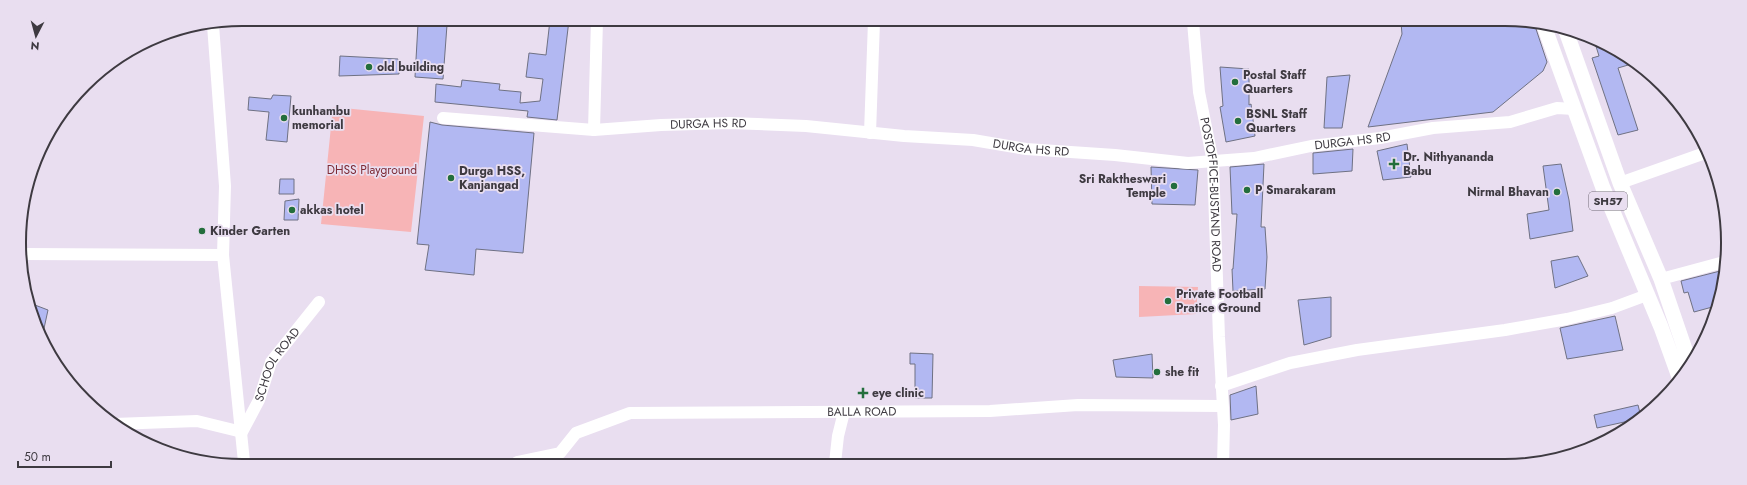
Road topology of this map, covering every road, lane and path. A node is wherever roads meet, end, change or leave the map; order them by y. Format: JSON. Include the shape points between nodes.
{"nodes":[{"id":1,"x":596,"y":26,"type":"edge"},
{"id":2,"x":874,"y":26,"type":"edge"},
{"id":3,"x":1194,"y":26,"type":"edge"},
{"id":4,"x":213,"y":28,"type":"edge"},
{"id":5,"x":1545,"y":30,"type":"edge"},
{"id":6,"x":1567,"y":35,"type":"edge"},
{"id":7,"x":1574,"y":109,"type":"junction"},
{"id":8,"x":443,"y":118,"type":"dead end"},
{"id":9,"x":594,"y":130,"type":"junction"},
{"id":10,"x":870,"y":133,"type":"junction"},
{"id":11,"x":1702,"y":154,"type":"edge"},
{"id":12,"x":1212,"y":162,"type":"junction"},
{"id":13,"x":1620,"y":183,"type":"junction"},
{"id":14,"x":26,"y":254,"type":"edge"},
{"id":15,"x":223,"y":255,"type":"junction"},
{"id":16,"x":1720,"y":263,"type":"edge"},
{"id":17,"x":1660,"y":279,"type":"junction"},
{"id":18,"x":1648,"y":296,"type":"junction"},
{"id":19,"x":319,"y":302,"type":"dead end"},
{"id":20,"x":1688,"y":358,"type":"edge"},
{"id":21,"x":1677,"y":372,"type":"edge"},
{"id":22,"x":1221,"y":386,"type":"junction"},
{"id":23,"x":1222,"y":406,"type":"junction"},
{"id":24,"x":844,"y":412,"type":"junction"},
{"id":25,"x":123,"y":424,"type":"edge"},
{"id":26,"x":242,"y":432,"type":"junction"},
{"id":27,"x":244,"y":459,"type":"edge"},
{"id":28,"x":531,"y":459,"type":"edge"},
{"id":29,"x":835,"y":459,"type":"edge"},
{"id":30,"x":1223,"y":459,"type":"edge"}],
"edges":[{"from":1,"to":9,"type":"street"},
{"from":2,"to":10,"type":"street"},
{"from":3,"to":12,"type":"street","name":"POSTOFFICE-BUSTAND ROAD","via":[[1199,92]]},
{"from":4,"to":15,"type":"street","via":[[224,178]]},
{"from":5,"to":7,"type":"main road","number":"SH57"},
{"from":6,"to":13,"type":"main road"},
{"from":7,"to":12,"type":"street","name":"DURGA HS RD","via":[[1557,108],[1510,122],[1433,128],[1380,138],[1311,146],[1254,158]]},
{"from":7,"to":18,"type":"main road","number":"SH57","via":[[1602,188]]},
{"from":8,"to":9,"type":"street","name":"DURGA HS RD"},
{"from":9,"to":10,"type":"street","name":"DURGA HS RD","via":[[730,123],[806,126]]},
{"from":10,"to":12,"type":"street","name":"DURGA HS RD","via":[[973,140],[1026,149],[1188,163]]},
{"from":11,"to":13,"type":"street"},
{"from":12,"to":22,"type":"street","name":"POSTOFFICE-BUSTAND ROAD"},
{"from":13,"to":17,"type":"main road"},
{"from":14,"to":15,"type":"street"},
{"from":15,"to":26,"type":"street"},
{"from":16,"to":17,"type":"street"},
{"from":17,"to":20,"type":"main road"},
{"from":18,"to":21,"type":"main road","number":"SH57"},
{"from":18,"to":22,"type":"street","via":[[1607,310],[1553,321],[1357,350],[1290,364]]},
{"from":19,"to":26,"type":"street","name":"SCHOOL ROAD","via":[[271,362],[259,400]]},
{"from":22,"to":23,"type":"street","name":"POSTOFFICE-BUSTAND ROAD"},
{"from":23,"to":24,"type":"street","name":"BALLA ROAD","via":[[1078,405],[990,411]]},
{"from":23,"to":30,"type":"street","name":"POSTOFFICE-BUSTAND ROAD"},
{"from":24,"to":28,"type":"street","name":"BALLA ROAD","via":[[630,413],[576,432],[560,453]]},
{"from":24,"to":29,"type":"street"},
{"from":25,"to":26,"type":"street","via":[[197,421]]},
{"from":26,"to":27,"type":"street"}]}
